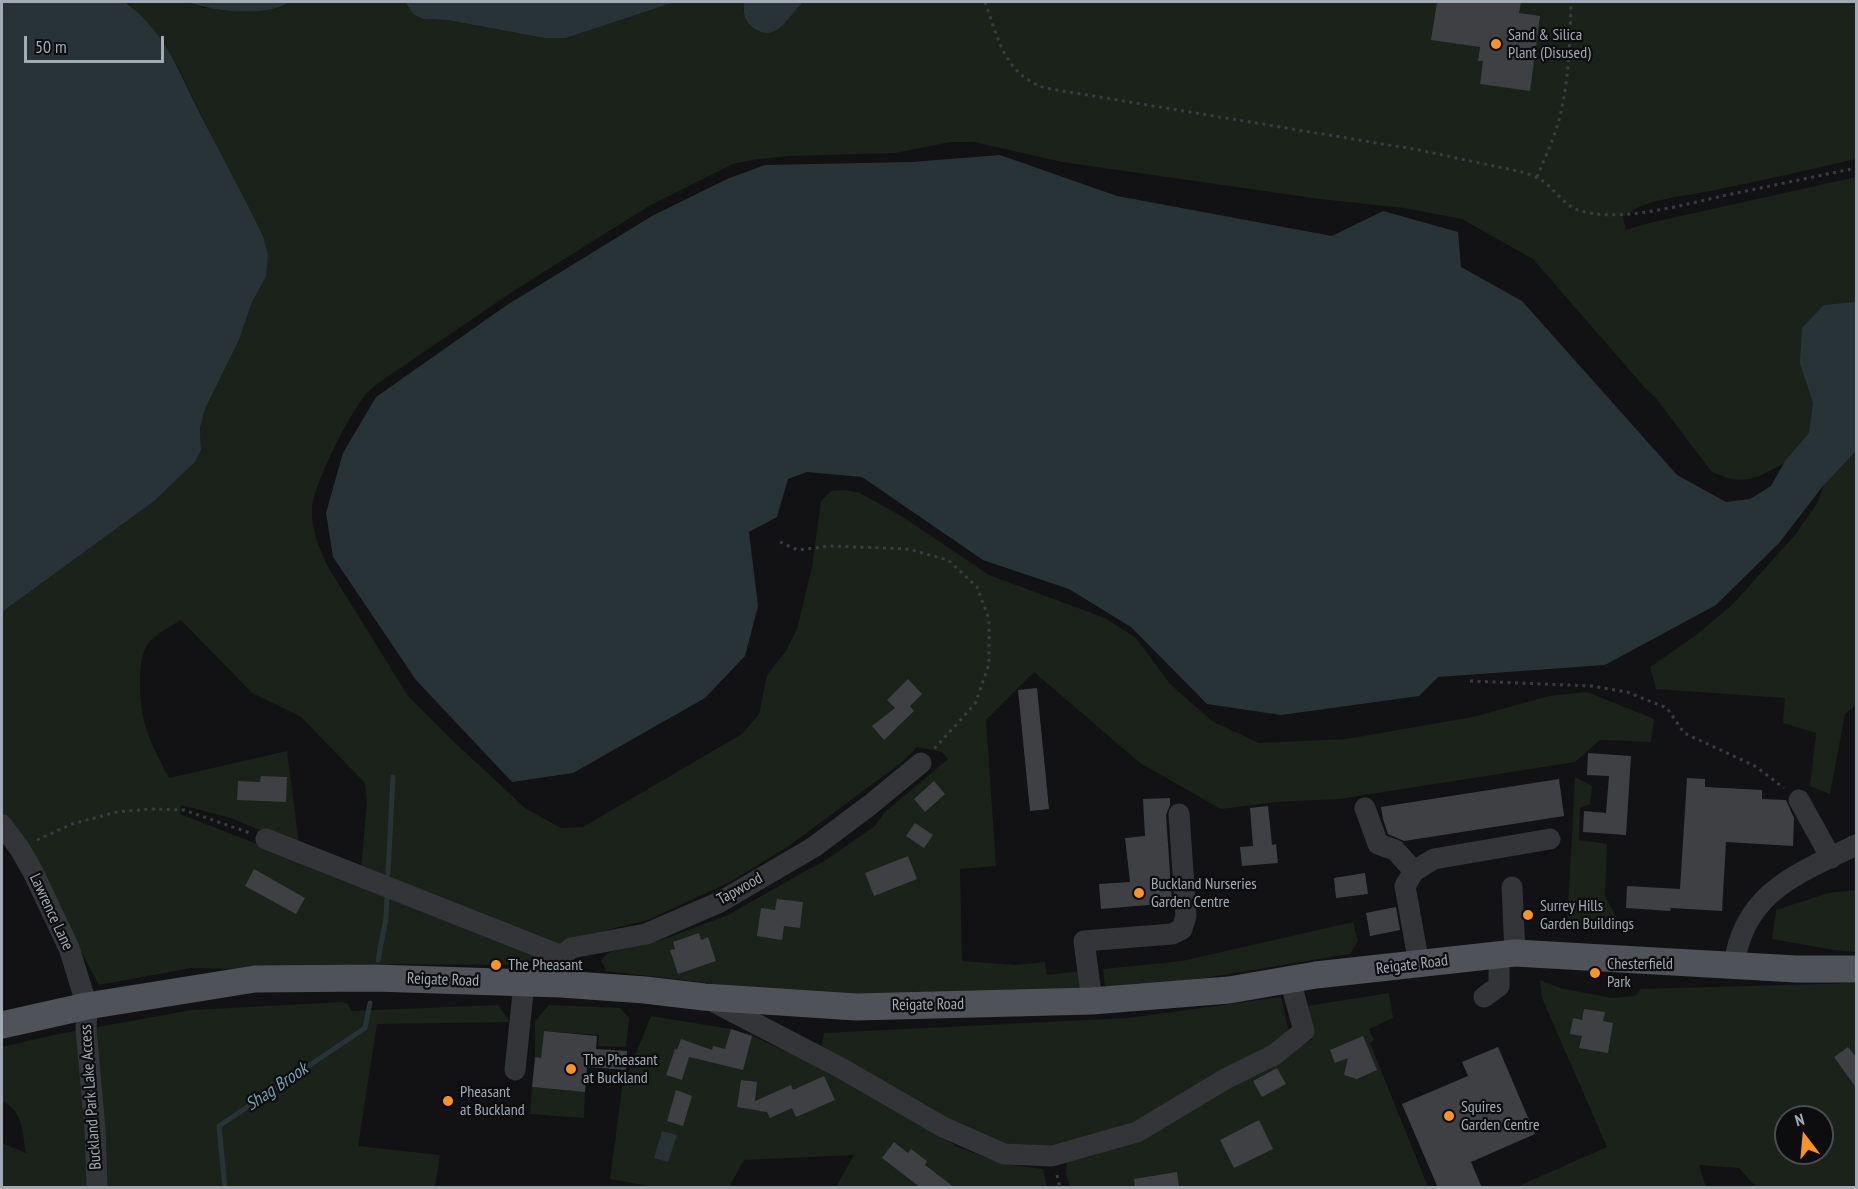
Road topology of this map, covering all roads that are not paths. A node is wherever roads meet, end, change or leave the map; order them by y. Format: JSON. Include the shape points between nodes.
{"nodes":[{"id":1,"x":921,"y":763,"type":"road end"},
{"id":2,"x":1799,"y":800,"type":"road end"},
{"id":3,"x":1365,"y":808,"type":"dead end"},
{"id":4,"x":1179,"y":814,"type":"dead end"},
{"id":5,"x":2,"y":825,"type":"edge"},
{"id":6,"x":266,"y":839,"type":"road end"},
{"id":7,"x":1550,"y":839,"type":"dead end"},
{"id":8,"x":1854,"y":846,"type":"edge"},
{"id":9,"x":1831,"y":858,"type":"junction"},
{"id":10,"x":1414,"y":872,"type":"junction"},
{"id":11,"x":1512,"y":887,"type":"dead end"},
{"id":12,"x":1507,"y":953,"type":"junction"},
{"id":13,"x":562,"y":956,"type":"junction"},
{"id":14,"x":1419,"y":964,"type":"junction"},
{"id":15,"x":1734,"y":965,"type":"junction"},
{"id":16,"x":1857,"y":969,"type":"edge"},
{"id":17,"x":1290,"y":980,"type":"junction"},
{"id":18,"x":524,"y":983,"type":"junction"},
{"id":19,"x":561,"y":984,"type":"junction"},
{"id":20,"x":705,"y":997,"type":"junction"},
{"id":21,"x":1484,"y":997,"type":"dead end"},
{"id":22,"x":1092,"y":1001,"type":"junction"},
{"id":23,"x":87,"y":1006,"type":"junction"},
{"id":24,"x":2,"y":1025,"type":"edge"},
{"id":25,"x":515,"y":1070,"type":"dead end"},
{"id":26,"x":97,"y":1188,"type":"edge"}],
"edges":[{"from":1,"to":13,"type":"street","name":"Tapwood","via":[[814,847],[720,902],[646,934],[571,948]]},
{"from":2,"to":9,"type":"street"},
{"from":3,"to":10,"type":"street","via":[[1378,844],[1395,850]]},
{"from":4,"to":22,"type":"street","via":[[1186,916],[1182,929],[1172,934],[1084,941]]},
{"from":5,"to":23,"type":"street","name":"Lawrence Lane","via":[[49,905],[69,948]]},
{"from":6,"to":13,"type":"street"},
{"from":7,"to":10,"type":"street","via":[[1434,859]]},
{"from":8,"to":9,"type":"street"},
{"from":9,"to":15,"type":"street","via":[[1781,884],[1764,898],[1742,929]]},
{"from":10,"to":14,"type":"street","via":[[1405,886]]},
{"from":11,"to":12,"type":"street"},
{"from":12,"to":14,"type":"main road","name":"Reigate Road"},
{"from":12,"to":15,"type":"main road","name":"Reigate Road"},
{"from":12,"to":21,"type":"street","via":[[1499,986]]},
{"from":13,"to":19,"type":"street"},
{"from":14,"to":17,"type":"main road","name":"Reigate Road"},
{"from":15,"to":16,"type":"main road","name":"Reigate Road"},
{"from":17,"to":20,"type":"street","via":[[1304,1031],[1274,1055],[1137,1132],[1052,1156],[1004,1154],[943,1127]]},
{"from":17,"to":22,"type":"main road","name":"Reigate Road","via":[[1229,990]]},
{"from":18,"to":19,"type":"main road","name":"Reigate Road"},
{"from":18,"to":23,"type":"main road","name":"Reigate Road","via":[[255,979]]},
{"from":18,"to":25,"type":"street"},
{"from":19,"to":20,"type":"main road","name":"Reigate Road"},
{"from":20,"to":22,"type":"main road","name":"Reigate Road","via":[[856,1007]]},
{"from":23,"to":24,"type":"main road","name":"Reigate Road"},
{"from":23,"to":26,"type":"street","name":"Buckland Park Lake Access"}]}
